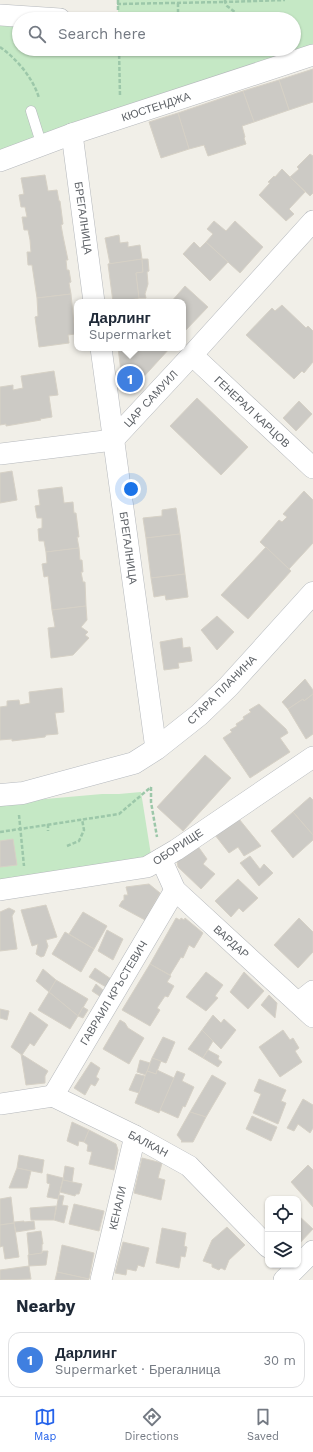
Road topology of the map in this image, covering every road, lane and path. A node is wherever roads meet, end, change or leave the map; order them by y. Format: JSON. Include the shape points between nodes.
{"nodes":[{"id":1,"x":285,"y":0,"type":"edge"},
{"id":2,"x":224,"y":1,"type":"edge"},
{"id":3,"x":118,"y":2,"type":"edge"},
{"id":4,"x":178,"y":3,"type":"junction"},
{"id":5,"x":178,"y":12,"type":"edge"},
{"id":6,"x":235,"y":12,"type":"edge"},
{"id":7,"x":0,"y":15,"type":"edge"},
{"id":8,"x":12,"y":16,"type":"edge"},
{"id":9,"x":0,"y":47,"type":"edge"},
{"id":10,"x":313,"y":55,"type":"edge"},
{"id":11,"x":119,"y":56,"type":"edge"},
{"id":12,"x":39,"y":100,"type":"dead end"},
{"id":13,"x":31,"y":111,"type":"dead end"},
{"id":14,"x":121,"y":118,"type":"junction"},
{"id":15,"x":72,"y":134,"type":"junction"},
{"id":16,"x":42,"y":146,"type":"junction"},
{"id":17,"x":0,"y":161,"type":"edge"},
{"id":18,"x":313,"y":221,"type":"edge"},
{"id":19,"x":94,"y":299,"type":"edge"},
{"id":20,"x":100,"y":351,"type":"edge"},
{"id":21,"x":192,"y":355,"type":"junction"},
{"id":22,"x":113,"y":440,"type":"junction"},
{"id":23,"x":0,"y":454,"type":"edge"},
{"id":24,"x":313,"y":468,"type":"edge"},
{"id":25,"x":313,"y":594,"type":"edge"},
{"id":26,"x":156,"y":749,"type":"junction"},
{"id":27,"x":313,"y":756,"type":"edge"},
{"id":28,"x":0,"y":795,"type":"edge"},
{"id":29,"x":82,"y":819,"type":"junction"},
{"id":30,"x":48,"y":824,"type":"junction"},
{"id":31,"x":20,"y":829,"type":"junction"},
{"id":32,"x":48,"y":831,"type":"dead end"},
{"id":33,"x":0,"y":832,"type":"edge"},
{"id":34,"x":67,"y":846,"type":"dead end"},
{"id":35,"x":161,"y":859,"type":"junction"},
{"id":36,"x":25,"y":873,"type":"dead end"},
{"id":37,"x":0,"y":890,"type":"edge"},
{"id":38,"x":175,"y":890,"type":"junction"},
{"id":39,"x":308,"y":1004,"type":"edge"},
{"id":40,"x":53,"y":1096,"type":"junction"},
{"id":41,"x":0,"y":1104,"type":"edge"},
{"id":42,"x":135,"y":1136,"type":"junction"},
{"id":43,"x":265,"y":1244,"type":"edge"},
{"id":44,"x":313,"y":1251,"type":"edge"},
{"id":45,"x":291,"y":1274,"type":"edge"},
{"id":46,"x":101,"y":1280,"type":"edge"}],
"edges":[{"from":1,"to":2,"type":"path"},
{"from":2,"to":4,"type":"path"},
{"from":2,"to":6,"type":"path"},
{"from":3,"to":4,"type":"path"},
{"from":4,"to":5,"type":"path"},
{"from":7,"to":8,"type":"street"},
{"from":9,"to":12,"type":"path","via":[[9,53],[26,73]]},
{"from":10,"to":14,"type":"street","name":"КЮСТЕНДЖА"},
{"from":11,"to":14,"type":"path"},
{"from":13,"to":16,"type":"lane"},
{"from":14,"to":15,"type":"street","name":"КЮСТЕНДЖА"},
{"from":15,"to":16,"type":"street","name":"КЮСТЕНДЖА"},
{"from":15,"to":19,"type":"street","name":"БРЕГАЛНИЦА"},
{"from":16,"to":17,"type":"street","name":"КЮСТЕНДЖА"},
{"from":18,"to":21,"type":"street","name":"ЦАР САМУИЛ"},
{"from":20,"to":22,"type":"street","name":"БРЕГАЛНИЦА"},
{"from":21,"to":22,"type":"street","name":"ЦАР САМУИЛ"},
{"from":21,"to":24,"type":"street","name":"ГЕНЕРАЛ КАРЦОВ"},
{"from":22,"to":23,"type":"street"},
{"from":22,"to":26,"type":"street","name":"БРЕГАЛНИЦА"},
{"from":25,"to":26,"type":"main road","name":"СТАРА ПЛАНИНА","via":[[228,687],[199,715]]},
{"from":26,"to":28,"type":"main road","name":"СТАРА ПЛАНИНА","via":[[134,763],[23,793]]},
{"from":27,"to":35,"type":"street","name":"ОБОРИЩЕ"},
{"from":29,"to":30,"type":"path"},
{"from":29,"to":34,"type":"path","via":[[84,830],[79,842]]},
{"from":29,"to":35,"type":"path","via":[[119,814],[151,787],[151,802]]},
{"from":30,"to":31,"type":"path"},
{"from":30,"to":32,"type":"path"},
{"from":31,"to":33,"type":"path"},
{"from":31,"to":36,"type":"path"},
{"from":35,"to":37,"type":"street","name":"ОБОРИЩЕ","via":[[147,867]]},
{"from":35,"to":38,"type":"street","name":"ВАРДАР"},
{"from":38,"to":39,"type":"street","name":"ВАРДАР"},
{"from":38,"to":40,"type":"street","name":"ГАВРАИЛ КРЪСТЕВИЧ"},
{"from":40,"to":41,"type":"street"},
{"from":40,"to":42,"type":"street","name":"БАЛКАН"},
{"from":42,"to":43,"type":"street","name":"БАЛКАН","via":[[189,1166]]},
{"from":42,"to":46,"type":"street","name":"КЕНАЛИ"},
{"from":44,"to":45,"type":"street"}]}
